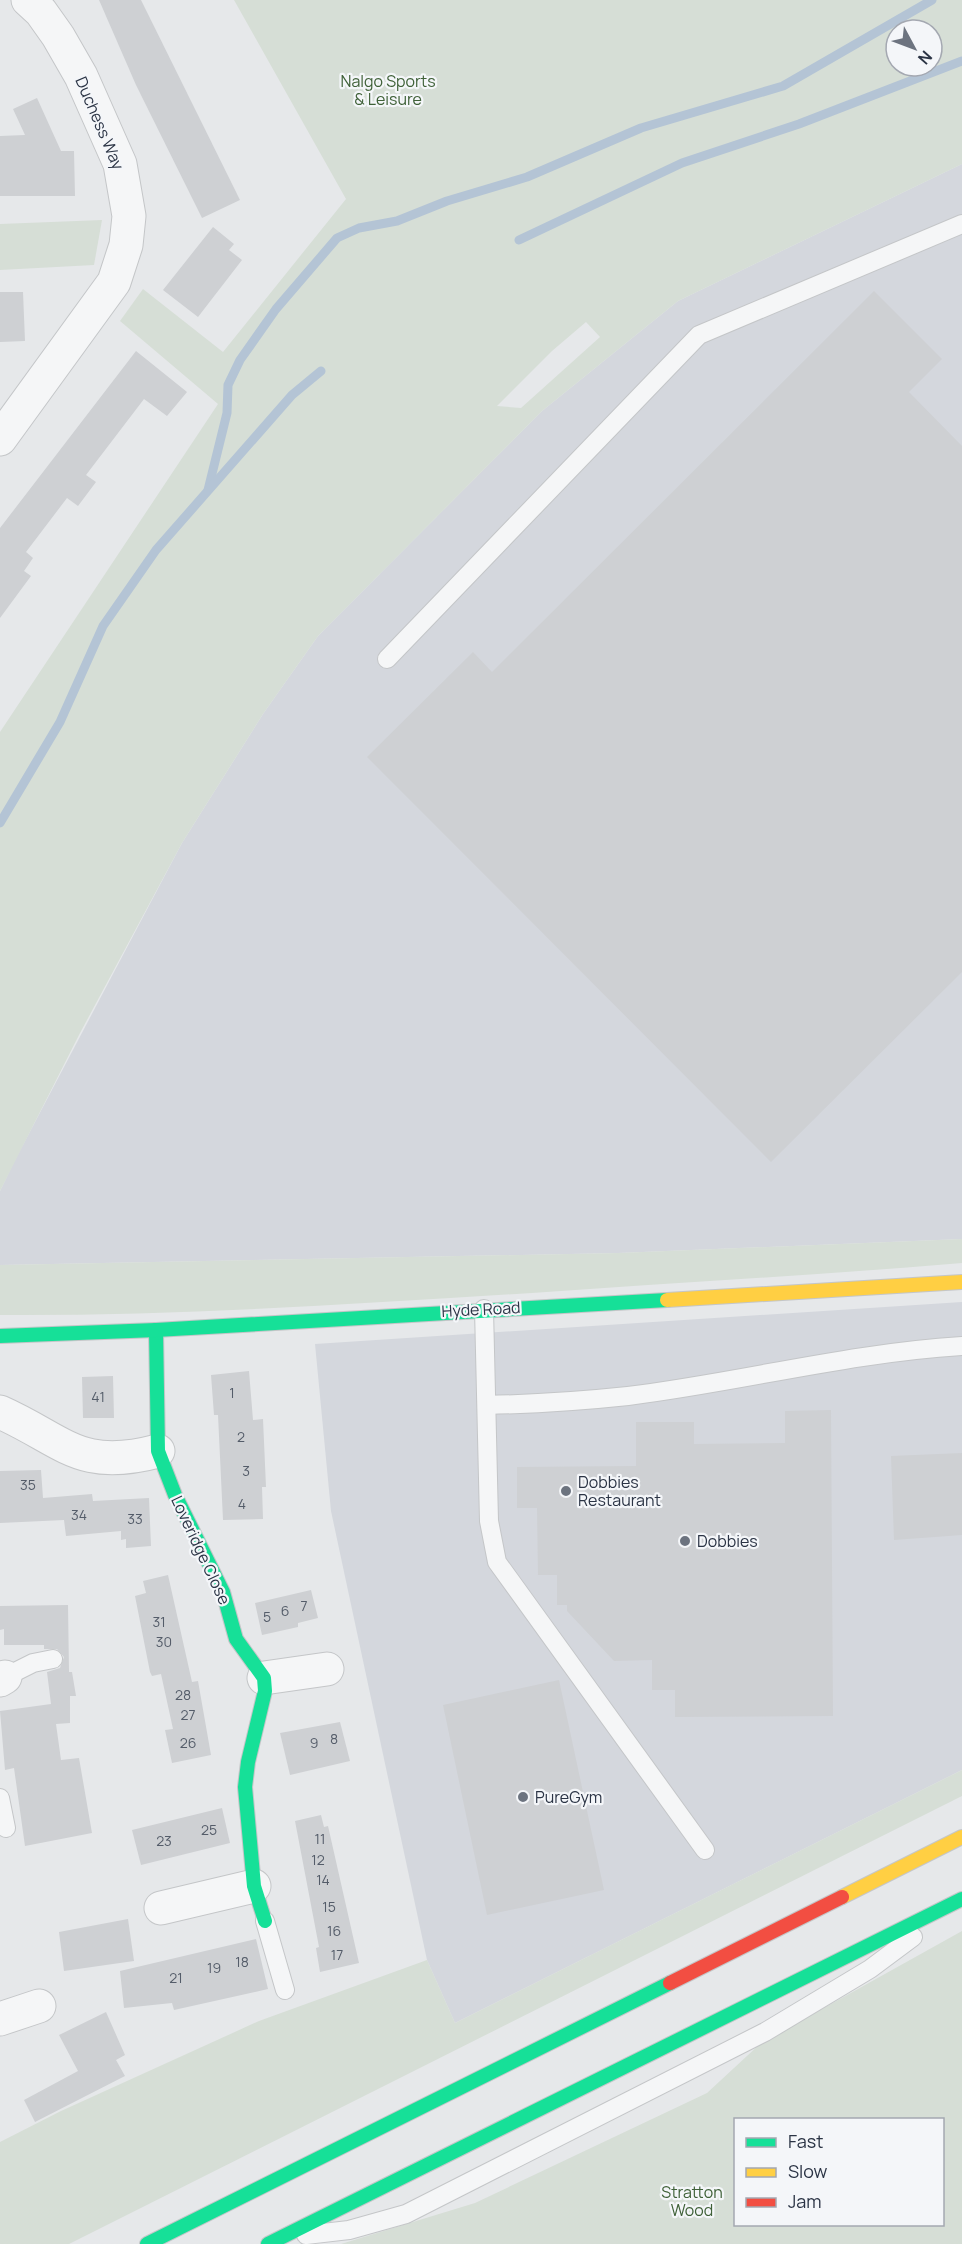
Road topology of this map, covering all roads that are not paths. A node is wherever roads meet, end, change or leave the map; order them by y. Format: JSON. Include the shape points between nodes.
{"nodes":[{"id":1,"x":28,"y":0,"type":"edge"},
{"id":2,"x":962,"y":224,"type":"edge"},
{"id":3,"x":0,"y":439,"type":"edge"},
{"id":4,"x":387,"y":659,"type":"dead end"},
{"id":5,"x":962,"y":1282,"type":"edge"},
{"id":6,"x":484,"y":1309,"type":"junction"},
{"id":7,"x":156,"y":1330,"type":"junction"},
{"id":8,"x":0,"y":1336,"type":"edge"},
{"id":9,"x":962,"y":1346,"type":"edge"},
{"id":10,"x":487,"y":1405,"type":"junction"},
{"id":11,"x":0,"y":1412,"type":"edge"},
{"id":12,"x":158,"y":1451,"type":"junction"},
{"id":13,"x":53,"y":1659,"type":"dead end"},
{"id":14,"x":327,"y":1669,"type":"dead end"},
{"id":15,"x":264,"y":1678,"type":"junction"},
{"id":16,"x":2,"y":1679,"type":"edge"},
{"id":17,"x":0,"y":1798,"type":"edge"},
{"id":18,"x":6,"y":1828,"type":"dead end"},
{"id":19,"x":962,"y":1837,"type":"edge"},
{"id":20,"x":705,"y":1850,"type":"dead end"},
{"id":21,"x":254,"y":1886,"type":"junction"},
{"id":22,"x":962,"y":1899,"type":"edge"},
{"id":23,"x":160,"y":1908,"type":"dead end"},
{"id":24,"x":265,"y":1921,"type":"joint"},
{"id":25,"x":285,"y":1990,"type":"dead end"},
{"id":26,"x":39,"y":2006,"type":"dead end"},
{"id":27,"x":0,"y":2019,"type":"edge"},
{"id":28,"x":275,"y":2241,"type":"edge"},
{"id":29,"x":147,"y":2244,"type":"edge"}],
"edges":[{"from":1,"to":3,"type":"street","name":"Duchess Way","via":[[53,28],[81,76],[120,164],[129,216],[126,245],[114,282]]},
{"from":2,"to":4,"type":"lane","via":[[699,335]]},
{"from":5,"to":6,"type":"main road","name":"Hyde Road"},
{"from":6,"to":7,"type":"main road","name":"Hyde Road"},
{"from":6,"to":10,"type":"lane"},
{"from":7,"to":8,"type":"main road","name":"Hyde Road"},
{"from":7,"to":12,"type":"main road","name":"Loveridge Close"},
{"from":9,"to":10,"type":"lane","via":[[857,1356],[628,1396]]},
{"from":10,"to":20,"type":"lane","via":[[489,1521],[497,1562]]},
{"from":11,"to":12,"type":"street","via":[[52,1442],[94,1457],[119,1460]]},
{"from":12,"to":15,"type":"main road","name":"Loveridge Close","via":[[223,1592],[236,1640]]},
{"from":13,"to":16,"type":"lane"},
{"from":14,"to":15,"type":"street"},
{"from":15,"to":21,"type":"main road","via":[[265,1691],[245,1787]]},
{"from":17,"to":18,"type":"lane"},
{"from":19,"to":29,"type":"main road"},
{"from":21,"to":23,"type":"street"},
{"from":21,"to":24,"type":"main road"},
{"from":22,"to":28,"type":"main road"},
{"from":22,"to":28,"type":"lane","via":[[870,1969],[765,2032],[417,2208],[349,2230]]},
{"from":24,"to":25,"type":"lane"},
{"from":26,"to":27,"type":"street"}]}
